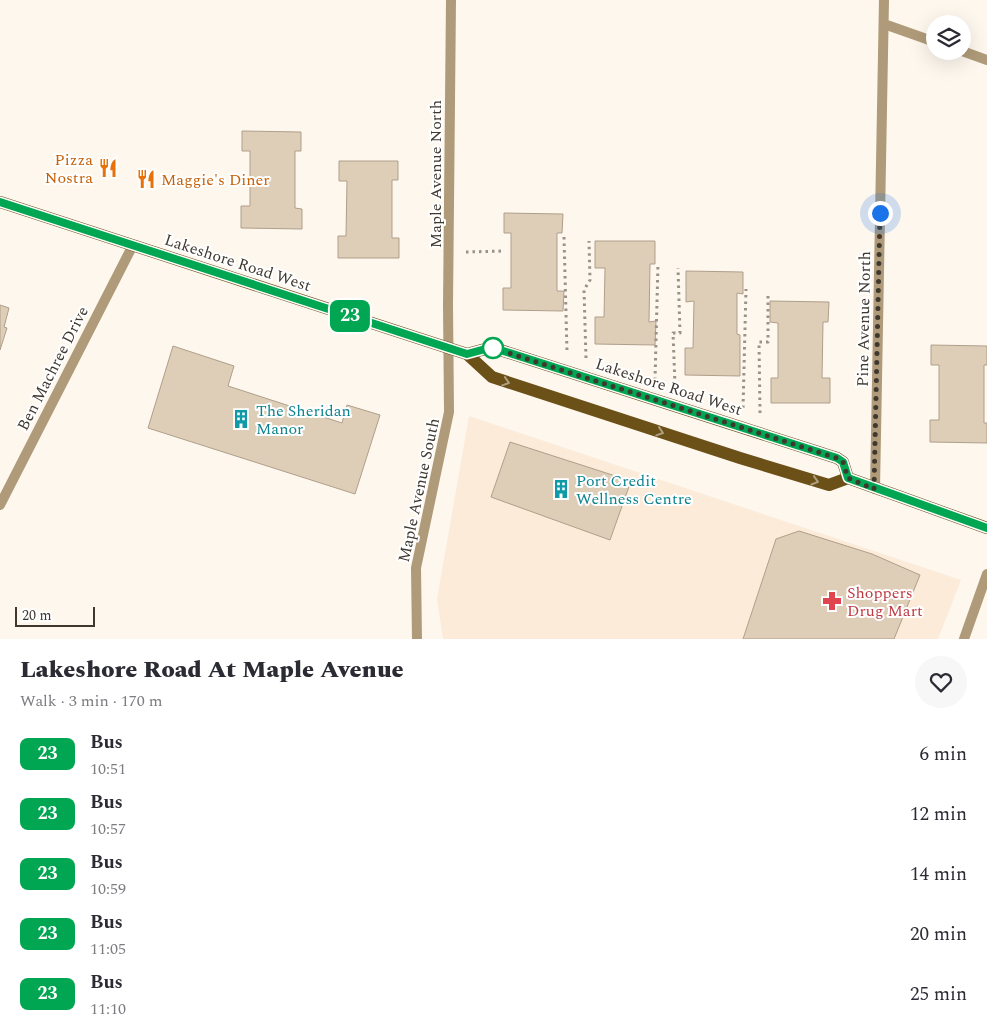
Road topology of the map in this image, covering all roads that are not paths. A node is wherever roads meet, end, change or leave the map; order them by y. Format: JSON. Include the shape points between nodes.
{"nodes":[{"id":1,"x":451,"y":0,"type":"edge"},
{"id":2,"x":884,"y":0,"type":"edge"},
{"id":3,"x":884,"y":24,"type":"junction"},
{"id":4,"x":926,"y":39,"type":"edge"},
{"id":5,"x":971,"y":54,"type":"edge"},
{"id":6,"x":987,"y":60,"type":"edge"},
{"id":7,"x":0,"y":202,"type":"edge"},
{"id":8,"x":133,"y":245,"type":"junction"},
{"id":9,"x":449,"y":348,"type":"junction"},
{"id":10,"x":467,"y":354,"type":"junction"},
{"id":11,"x":848,"y":478,"type":"junction"},
{"id":12,"x":874,"y":489,"type":"junction"},
{"id":13,"x":0,"y":505,"type":"edge"},
{"id":14,"x":987,"y":528,"type":"edge"},
{"id":15,"x":987,"y":574,"type":"edge"},
{"id":16,"x":417,"y":639,"type":"edge"},
{"id":17,"x":964,"y":639,"type":"edge"}],
"edges":[{"from":1,"to":9,"type":"street","name":"Maple Avenue North"},
{"from":2,"to":3,"type":"street","name":"Pine Avenue North"},
{"from":3,"to":4,"type":"street"},
{"from":3,"to":12,"type":"street","name":"Pine Avenue North"},
{"from":5,"to":6,"type":"street"},
{"from":7,"to":8,"type":"main road","name":"Lakeshore Road West"},
{"from":8,"to":9,"type":"main road","name":"Lakeshore Road West"},
{"from":8,"to":13,"type":"street","name":"Ben Machree Drive"},
{"from":9,"to":10,"type":"main road","name":"Lakeshore Road West"},
{"from":9,"to":16,"type":"street","name":"Maple Avenue South","via":[[450,412],[416,568]]},
{"from":10,"to":11,"type":"main road","name":"Lakeshore Road West","one_way":true,"via":[[492,377],[675,437],[829,485]]},
{"from":10,"to":11,"type":"main road","name":"Lakeshore Road West","via":[[497,349],[760,432],[837,458],[843,462]]},
{"from":11,"to":12,"type":"main road"},
{"from":12,"to":14,"type":"main road"},
{"from":15,"to":17,"type":"street"}]}
